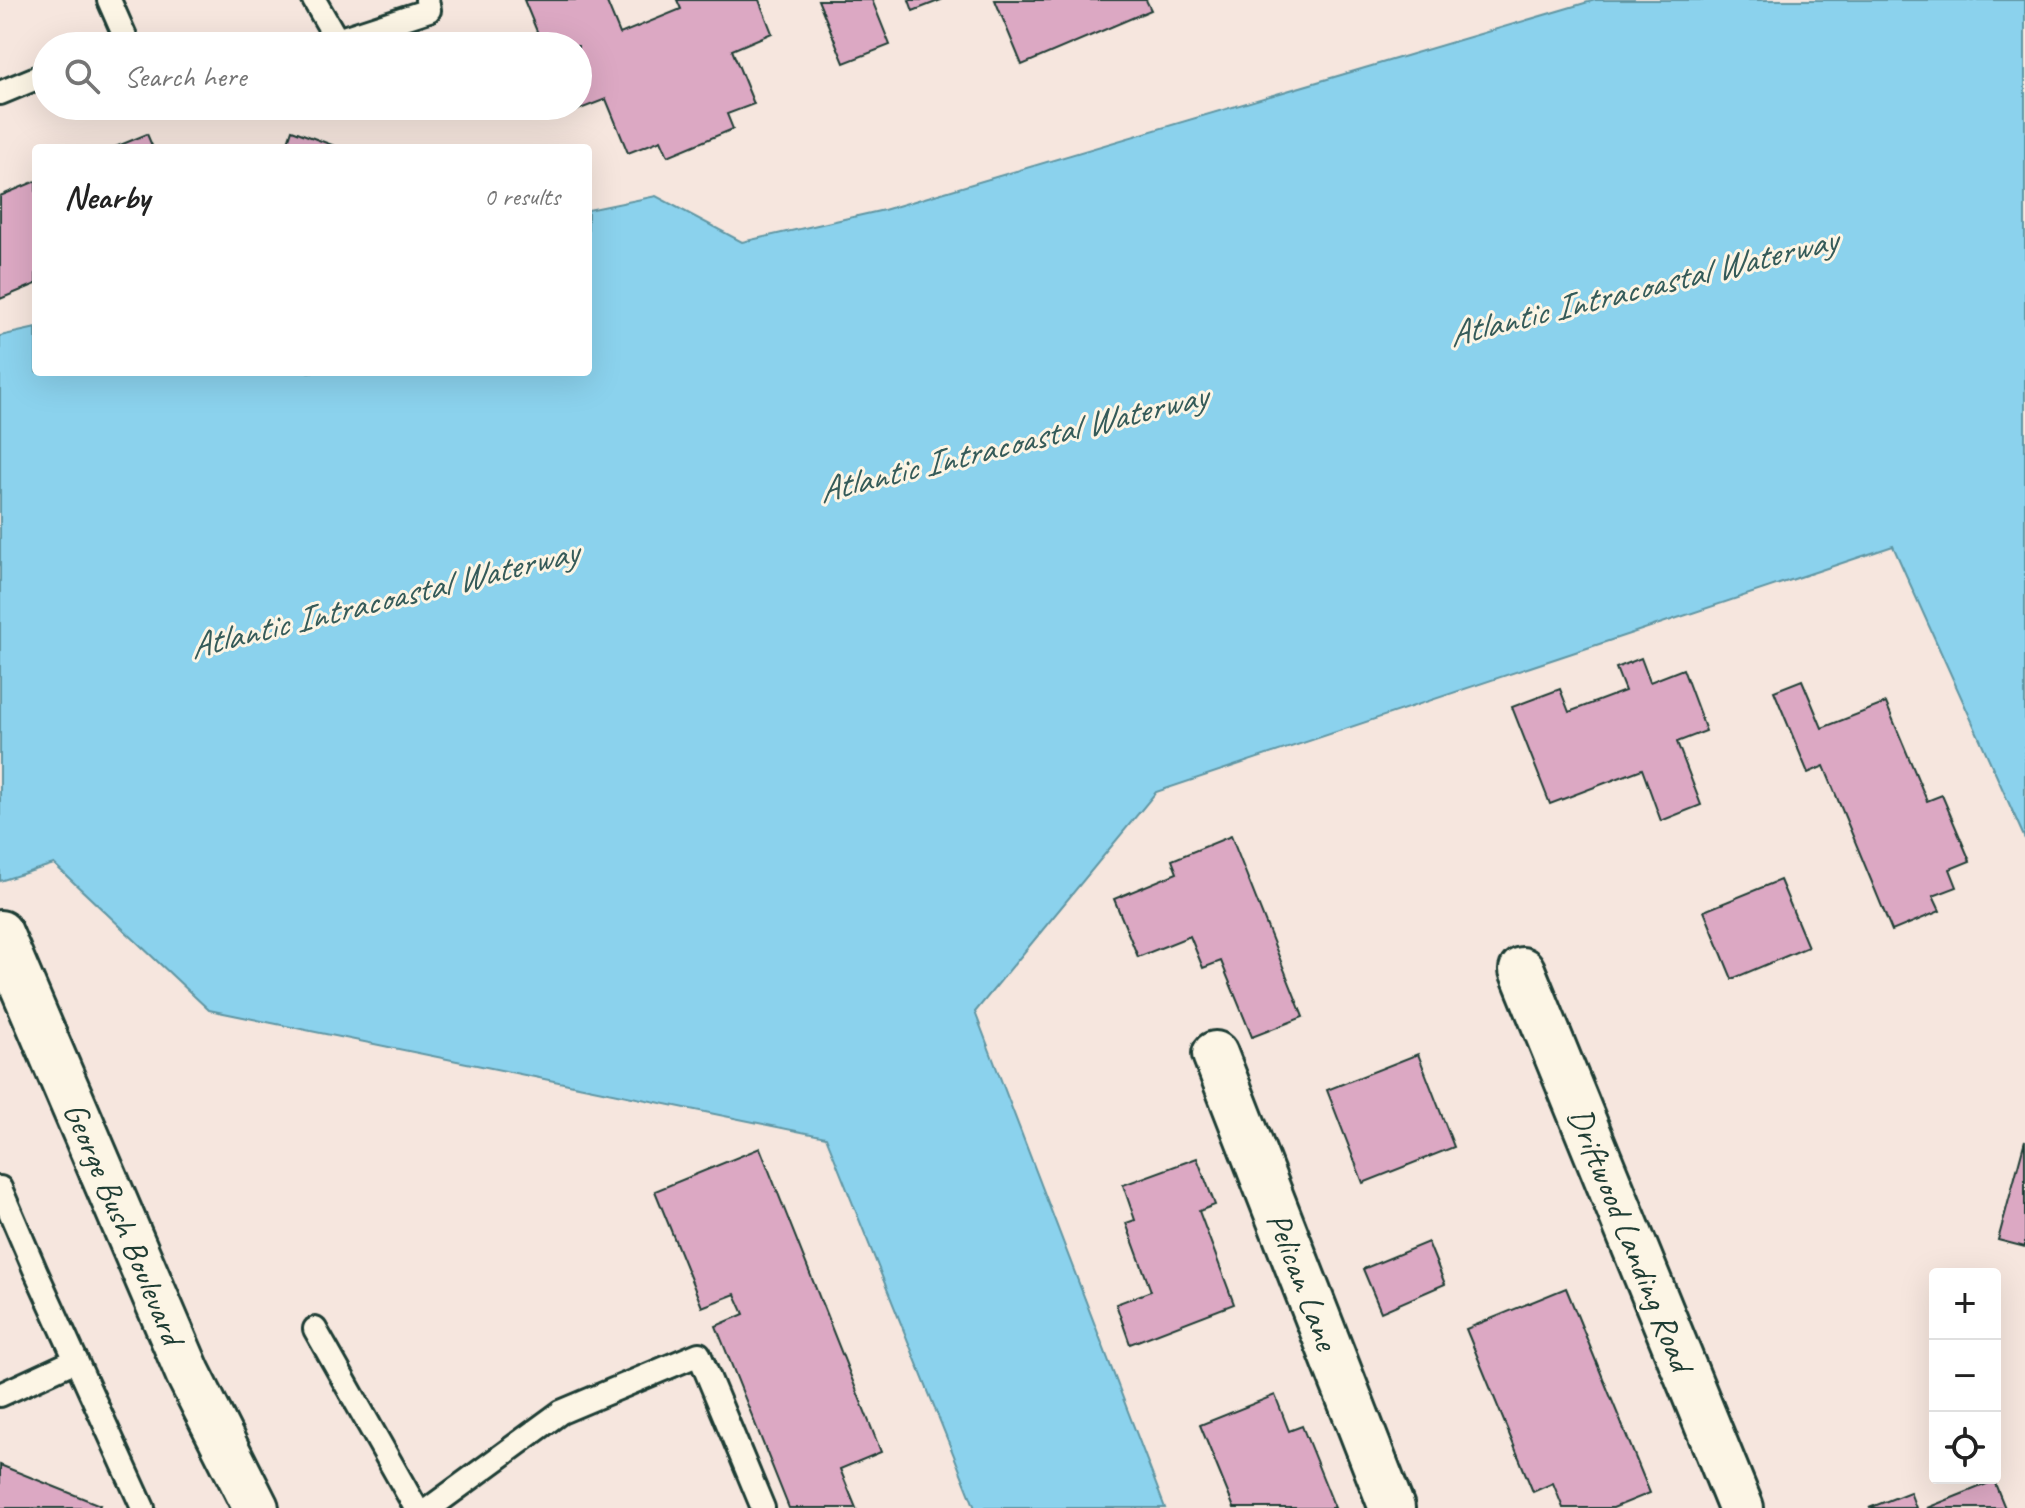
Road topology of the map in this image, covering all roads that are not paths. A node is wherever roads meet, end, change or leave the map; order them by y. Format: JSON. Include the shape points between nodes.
{"nodes":[{"id":1,"x":109,"y":0,"type":"edge"},
{"id":2,"x":314,"y":0,"type":"edge"},
{"id":3,"x":427,"y":0,"type":"edge"},
{"id":4,"x":123,"y":32,"type":"edge"},
{"id":5,"x":332,"y":32,"type":"edge"},
{"id":6,"x":362,"y":32,"type":"edge"},
{"id":7,"x":32,"y":80,"type":"edge"},
{"id":8,"x":0,"y":93,"type":"edge"},
{"id":9,"x":6,"y":946,"type":"edge"},
{"id":10,"x":1522,"y":970,"type":"dead end"},
{"id":11,"x":1215,"y":1054,"type":"dead end"},
{"id":12,"x":0,"y":1188,"type":"edge"},
{"id":13,"x":315,"y":1329,"type":"dead end"},
{"id":14,"x":76,"y":1360,"type":"junction"},
{"id":15,"x":0,"y":1395,"type":"edge"},
{"id":16,"x":143,"y":1508,"type":"edge"},
{"id":17,"x":256,"y":1508,"type":"edge"},
{"id":18,"x":416,"y":1508,"type":"edge"},
{"id":19,"x":430,"y":1508,"type":"edge"},
{"id":20,"x":763,"y":1508,"type":"edge"},
{"id":21,"x":1392,"y":1508,"type":"edge"},
{"id":22,"x":1741,"y":1508,"type":"edge"}],
"edges":[{"from":1,"to":4,"type":"lane"},
{"from":2,"to":5,"type":"lane"},
{"from":3,"to":6,"type":"lane","via":[[429,10]]},
{"from":7,"to":8,"type":"lane"},
{"from":9,"to":17,"type":"street","name":"George Bush Boulevard","via":[[188,1373]]},
{"from":10,"to":22,"type":"street","name":"Driftwood Landing Road"},
{"from":11,"to":21,"type":"street","name":"Pelican Lane"},
{"from":12,"to":14,"type":"lane"},
{"from":13,"to":18,"type":"lane"},
{"from":14,"to":15,"type":"lane"},
{"from":14,"to":16,"type":"lane"},
{"from":19,"to":20,"type":"lane","via":[[561,1412],[699,1354]]}]}
